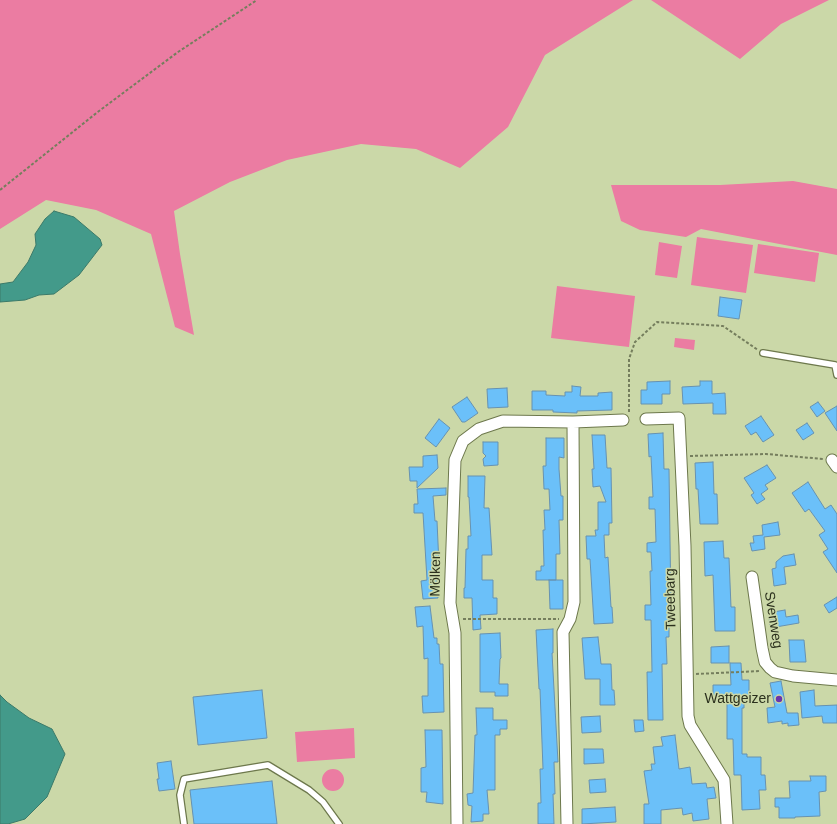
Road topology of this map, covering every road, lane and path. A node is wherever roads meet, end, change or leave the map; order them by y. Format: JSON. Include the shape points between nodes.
{"nodes":[{"id":1,"x":258,"y":0,"type":"edge"},
{"id":2,"x":0,"y":190,"type":"edge"},
{"id":3,"x":763,"y":353,"type":"joint"},
{"id":4,"x":837,"y":375,"type":"edge"},
{"id":5,"x":646,"y":419,"type":"dead end"},
{"id":6,"x":626,"y":420,"type":"joint"},
{"id":7,"x":573,"y":422,"type":"junction"},
{"id":8,"x":681,"y":456,"type":"junction"},
{"id":9,"x":835,"y":464,"type":"edge"},
{"id":10,"x":752,"y":578,"type":"dead end"},
{"id":11,"x":452,"y":619,"type":"junction"},
{"id":12,"x":570,"y":619,"type":"junction"},
{"id":13,"x":770,"y":668,"type":"junction"},
{"id":14,"x":687,"y":674,"type":"junction"},
{"id":15,"x":837,"y":680,"type":"edge"},
{"id":16,"x":184,"y":824,"type":"edge"},
{"id":17,"x":339,"y":824,"type":"edge"},
{"id":18,"x":458,"y":824,"type":"edge"},
{"id":19,"x":567,"y":824,"type":"edge"},
{"id":20,"x":727,"y":824,"type":"edge"}],
"edges":[{"from":1,"to":2,"type":"path","via":[[178,52]]},
{"from":3,"to":4,"type":"lane","via":[[835,365]]},
{"from":3,"to":6,"type":"path","via":[[723,326],[657,322],[635,342],[629,359]]},
{"from":5,"to":8,"type":"street","name":"Tweebarg","via":[[678,418]]},
{"from":6,"to":7,"type":"street","name":"Mölken"},
{"from":7,"to":11,"type":"street","name":"Mölken","via":[[503,422],[479,429],[463,441],[454,460],[450,603]]},
{"from":7,"to":12,"type":"street","via":[[574,602]]},
{"from":8,"to":9,"type":"path","via":[[766,454]]},
{"from":8,"to":14,"type":"street","name":"Tweebarg"},
{"from":10,"to":13,"type":"street","name":"Svenweg","via":[[762,648],[765,662]]},
{"from":11,"to":12,"type":"path"},
{"from":11,"to":18,"type":"street","name":"Mölken","via":[[455,633]]},
{"from":12,"to":19,"type":"street","via":[[563,632]]},
{"from":13,"to":14,"type":"path","via":[[766,671]]},
{"from":13,"to":15,"type":"street","name":"Svenweg","via":[[775,672],[793,676]]},
{"from":14,"to":20,"type":"street","name":"Tweebarg","via":[[687,711],[690,725],[724,780]]},
{"from":16,"to":17,"type":"lane","via":[[180,795],[184,779],[268,766],[309,790],[323,802]]}]}
